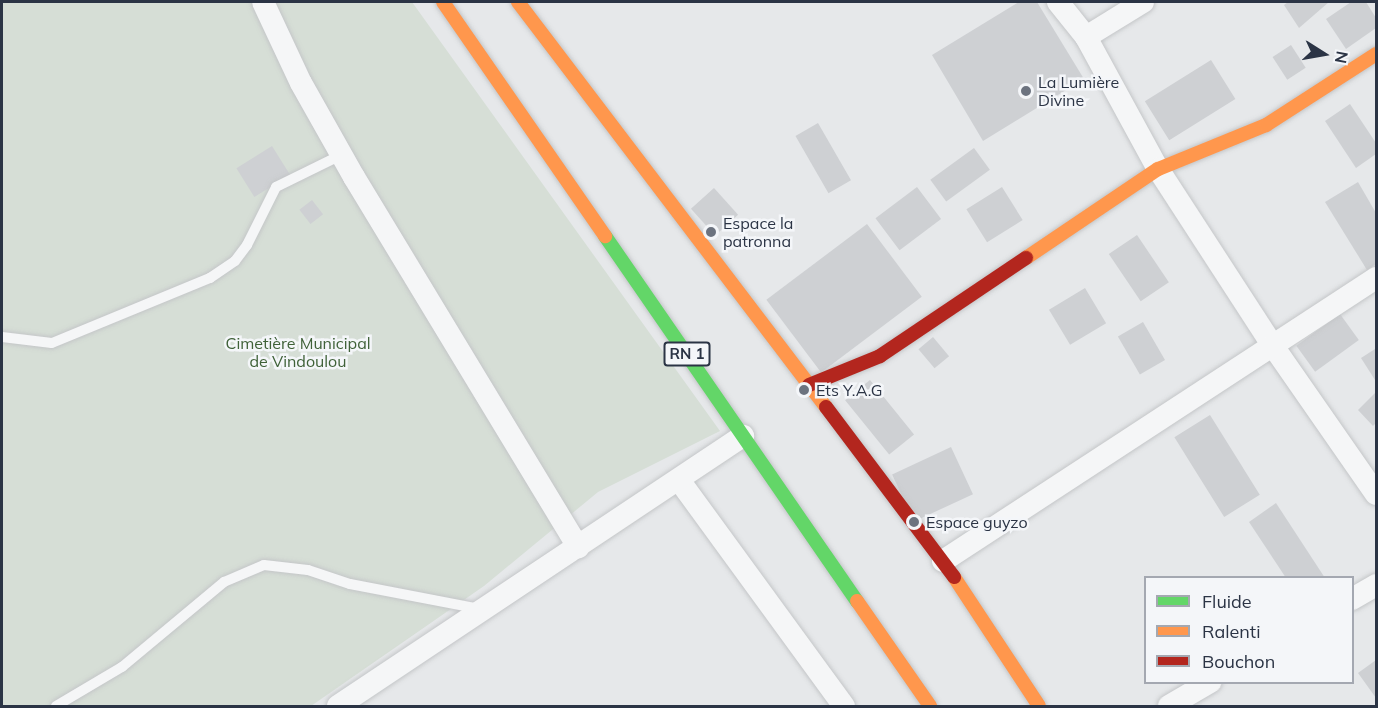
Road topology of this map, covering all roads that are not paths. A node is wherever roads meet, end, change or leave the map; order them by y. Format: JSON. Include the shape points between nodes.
{"nodes":[{"id":1,"x":263,"y":2,"type":"edge"},
{"id":2,"x":443,"y":2,"type":"edge"},
{"id":3,"x":518,"y":2,"type":"edge"},
{"id":4,"x":1058,"y":2,"type":"edge"},
{"id":5,"x":1143,"y":2,"type":"edge"},
{"id":6,"x":1086,"y":37,"type":"junction"},
{"id":7,"x":1377,"y":54,"type":"edge"},
{"id":8,"x":341,"y":154,"type":"junction"},
{"id":9,"x":1158,"y":169,"type":"junction"},
{"id":10,"x":1377,"y":278,"type":"edge"},
{"id":11,"x":2,"y":337,"type":"edge"},
{"id":12,"x":1273,"y":346,"type":"junction"},
{"id":13,"x":809,"y":385,"type":"junction"},
{"id":14,"x":743,"y":436,"type":"junction"},
{"id":15,"x":679,"y":480,"type":"junction"},
{"id":16,"x":1377,"y":494,"type":"edge"},
{"id":17,"x":578,"y":547,"type":"junction"},
{"id":18,"x":943,"y":561,"type":"junction"},
{"id":19,"x":1377,"y":585,"type":"edge"},
{"id":20,"x":1354,"y":598,"type":"edge"},
{"id":21,"x":483,"y":610,"type":"junction"},
{"id":22,"x":1206,"y":684,"type":"edge"},
{"id":23,"x":56,"y":706,"type":"edge"},
{"id":24,"x":338,"y":706,"type":"edge"},
{"id":25,"x":844,"y":706,"type":"edge"},
{"id":26,"x":930,"y":706,"type":"edge"},
{"id":27,"x":1039,"y":706,"type":"edge"},
{"id":28,"x":1168,"y":706,"type":"edge"}],
"edges":[{"from":1,"to":8,"type":"street","via":[[301,83]]},
{"from":2,"to":14,"type":"main road","number":"RN 1"},
{"from":3,"to":13,"type":"main road"},
{"from":4,"to":6,"type":"street"},
{"from":5,"to":6,"type":"street"},
{"from":6,"to":9,"type":"street"},
{"from":7,"to":9,"type":"main road","via":[[1266,125]]},
{"from":8,"to":11,"type":"lane","via":[[276,187],[247,245],[235,261],[210,278],[52,343]]},
{"from":8,"to":17,"type":"street"},
{"from":9,"to":12,"type":"street"},
{"from":9,"to":13,"type":"main road","via":[[880,356]]},
{"from":10,"to":12,"type":"street"},
{"from":12,"to":16,"type":"street"},
{"from":12,"to":18,"type":"street"},
{"from":13,"to":18,"type":"main road"},
{"from":14,"to":15,"type":"street"},
{"from":14,"to":26,"type":"main road","number":"RN 1"},
{"from":15,"to":17,"type":"street"},
{"from":15,"to":25,"type":"street"},
{"from":17,"to":21,"type":"street"},
{"from":18,"to":27,"type":"main road"},
{"from":19,"to":20,"type":"street"},
{"from":21,"to":23,"type":"lane","via":[[350,584],[308,570],[264,565],[224,582],[122,667]]},
{"from":21,"to":24,"type":"street"},
{"from":22,"to":28,"type":"street"}]}
